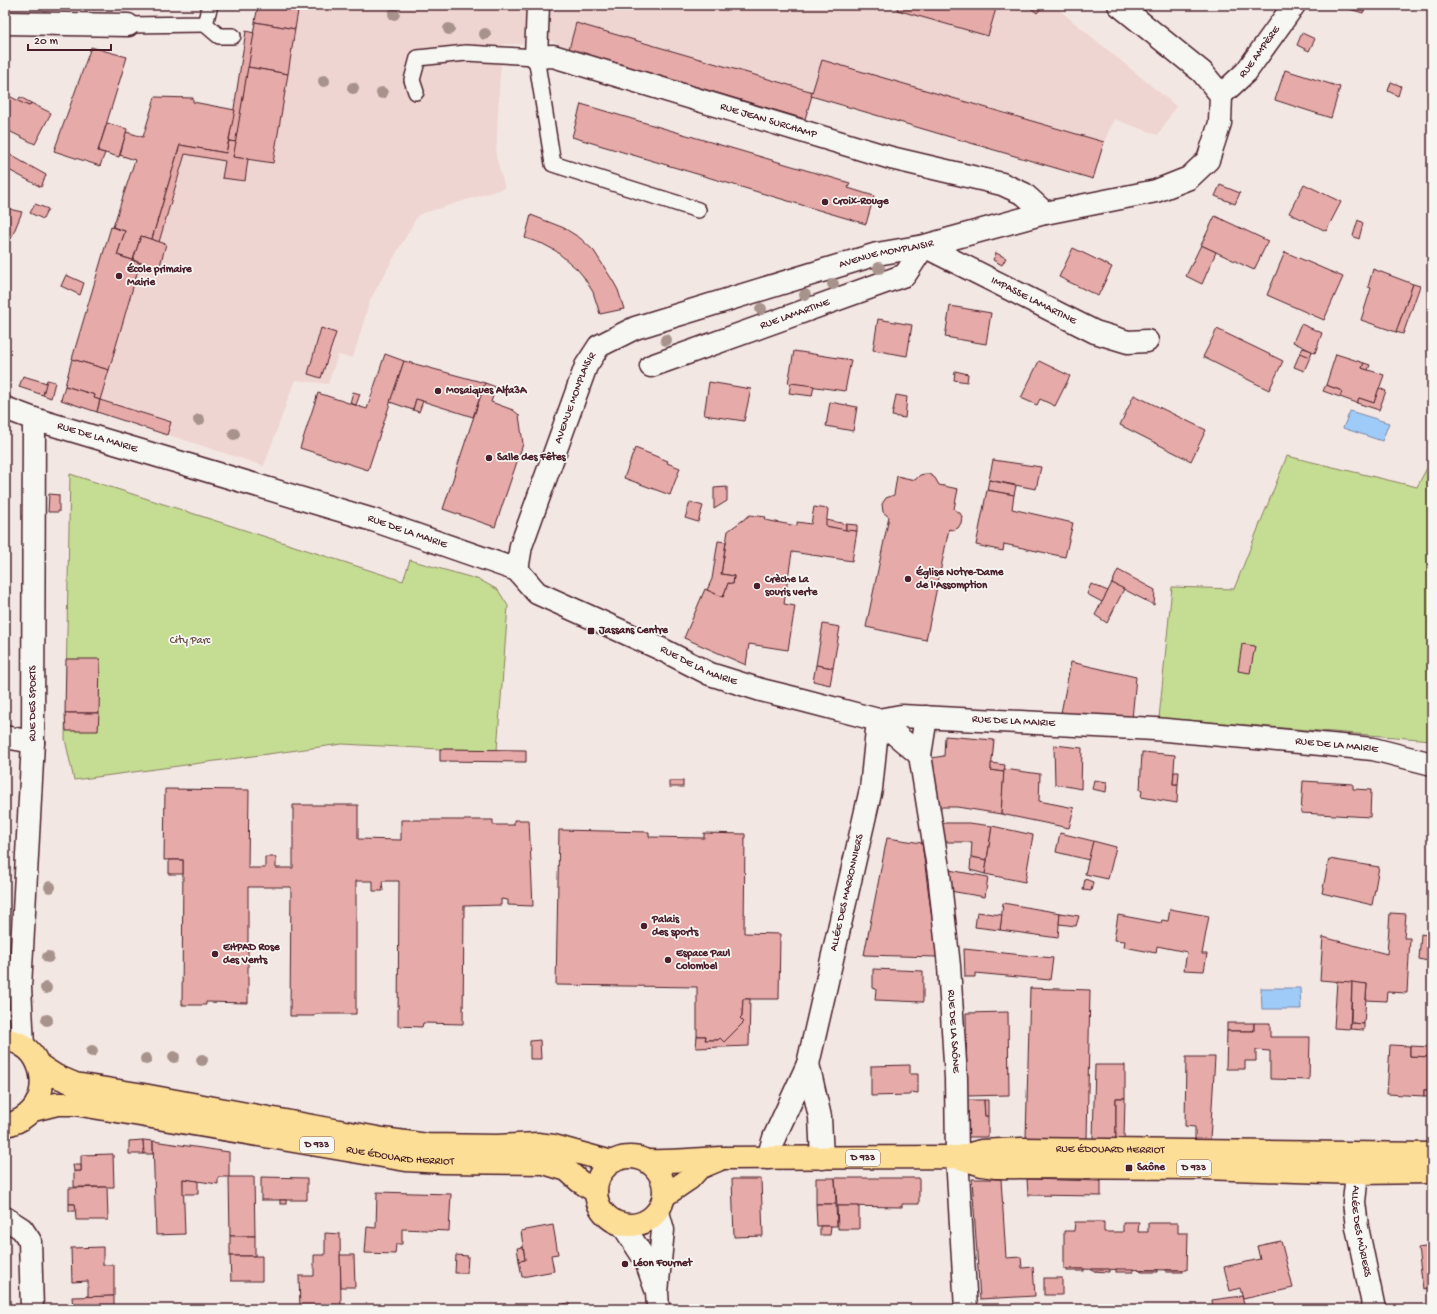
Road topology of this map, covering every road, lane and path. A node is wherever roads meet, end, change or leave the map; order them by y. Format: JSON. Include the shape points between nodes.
{"nodes":[{"id":1,"x":210,"y":5,"type":"edge"},
{"id":2,"x":538,"y":5,"type":"edge"},
{"id":3,"x":1119,"y":5,"type":"edge"},
{"id":4,"x":1294,"y":5,"type":"edge"},
{"id":5,"x":5,"y":23,"type":"edge"},
{"id":6,"x":205,"y":24,"type":"junction"},
{"id":7,"x":128,"y":25,"type":"joint"},
{"id":8,"x":233,"y":36,"type":"dead end"},
{"id":9,"x":536,"y":58,"type":"junction"},
{"id":10,"x":416,"y":92,"type":"dead end"},
{"id":11,"x":1221,"y":94,"type":"junction"},
{"id":12,"x":698,"y":210,"type":"dead end"},
{"id":13,"x":1045,"y":213,"type":"junction"},
{"id":14,"x":924,"y":246,"type":"junction"},
{"id":15,"x":1147,"y":342,"type":"dead end"},
{"id":16,"x":651,"y":366,"type":"dead end"},
{"id":17,"x":5,"y":408,"type":"edge"},
{"id":18,"x":34,"y":419,"type":"junction"},
{"id":19,"x":517,"y":570,"type":"junction"},
{"id":20,"x":926,"y":717,"type":"junction"},
{"id":21,"x":878,"y":720,"type":"junction"},
{"id":22,"x":5,"y":737,"type":"edge"},
{"id":23,"x":33,"y":742,"type":"junction"},
{"id":24,"x":920,"y":756,"type":"junction"},
{"id":25,"x":1432,"y":764,"type":"edge"},
{"id":26,"x":20,"y":987,"type":"junction"},
{"id":27,"x":5,"y":1015,"type":"edge"},
{"id":28,"x":14,"y":1043,"type":"edge"},
{"id":29,"x":808,"y":1064,"type":"junction"},
{"id":30,"x":39,"y":1065,"type":"junction"},
{"id":31,"x":20,"y":1118,"type":"edge"},
{"id":32,"x":5,"y":1139,"type":"edge"},
{"id":33,"x":1432,"y":1154,"type":"edge"},
{"id":34,"x":957,"y":1157,"type":"junction"},
{"id":35,"x":720,"y":1158,"type":"junction"},
{"id":36,"x":768,"y":1158,"type":"junction"},
{"id":37,"x":822,"y":1158,"type":"junction"},
{"id":38,"x":648,"y":1161,"type":"junction"},
{"id":39,"x":612,"y":1162,"type":"junction"},
{"id":40,"x":1358,"y":1163,"type":"junction"},
{"id":41,"x":1432,"y":1172,"type":"edge"},
{"id":42,"x":596,"y":1192,"type":"junction"},
{"id":43,"x":661,"y":1204,"type":"junction"},
{"id":44,"x":5,"y":1218,"type":"edge"},
{"id":45,"x":622,"y":1224,"type":"junction"},
{"id":46,"x":657,"y":1300,"type":"edge"},
{"id":47,"x":32,"y":1309,"type":"edge"},
{"id":48,"x":966,"y":1309,"type":"edge"},
{"id":49,"x":1374,"y":1309,"type":"edge"}],
"edges":[{"from":1,"to":6,"type":"lane"},
{"from":2,"to":9,"type":"street"},
{"from":3,"to":11,"type":"street","via":[[1202,72]]},
{"from":4,"to":11,"type":"street","name":"RUE AMPÈRE","via":[[1246,72]]},
{"from":5,"to":7,"type":"street"},
{"from":6,"to":7,"type":"lane"},
{"from":6,"to":8,"type":"lane","via":[[219,36]]},
{"from":9,"to":10,"type":"lane","via":[[466,53],[418,58],[412,80]]},
{"from":9,"to":12,"type":"lane","via":[[553,164]]},
{"from":9,"to":13,"type":"street","name":"RUE JEAN SURCHAMP","via":[[553,56],[891,158],[1002,184],[1024,194]]},
{"from":11,"to":13,"type":"street","name":"AVENUE MONPLAISIR","via":[[1220,123],[1208,160],[1189,178],[1156,191]]},
{"from":13,"to":14,"type":"street","name":"AVENUE MONPLAISIR"},
{"from":14,"to":15,"type":"street","name":"IMPASSE LAMARTINE","via":[[1095,332],[1128,342]]},
{"from":14,"to":16,"type":"street","name":"RUE LAMARTINE","via":[[905,275]]},
{"from":14,"to":19,"type":"street","name":"AVENUE MONPLAISIR","via":[[877,254],[635,328],[599,346],[586,366],[521,546]]},
{"from":17,"to":18,"type":"street","name":"RUE DE LA MAIRIE"},
{"from":18,"to":19,"type":"street","name":"RUE DE LA MAIRIE","via":[[372,520]]},
{"from":18,"to":23,"type":"street","name":"RUE DES SPORTS"},
{"from":19,"to":21,"type":"street","name":"RUE DE LA MAIRIE","via":[[537,594],[661,649],[710,674]]},
{"from":20,"to":21,"type":"street","name":"RUE DE LA MAIRIE","via":[[901,716]]},
{"from":20,"to":24,"type":"street","name":"RUE DE LA SAÔNE"},
{"from":20,"to":25,"type":"street","name":"RUE DE LA MAIRIE","via":[[1155,729],[1289,741],[1373,749]]},
{"from":21,"to":24,"type":"street"},
{"from":21,"to":29,"type":"street","name":"ALLÉE DES MARRONNIERS","via":[[871,789]]},
{"from":22,"to":23,"type":"street"},
{"from":23,"to":26,"type":"street","name":"RUE DES SPORTS"},
{"from":24,"to":34,"type":"street","name":"RUE DE LA SAÔNE","via":[[940,874],[949,966],[956,1078]]},
{"from":26,"to":27,"type":"street","name":"RUE DES SPORTS"},
{"from":26,"to":28,"type":"street","name":"RUE DES SPORTS"},
{"from":28,"to":30,"type":"main road","via":[[34,1056]]},
{"from":29,"to":36,"type":"street","name":"ALLÉE DES MARRONNIERS","via":[[774,1138]]},
{"from":29,"to":37,"type":"street","name":"ALLÉE DES MARRONNIERS","via":[[820,1117]]},
{"from":30,"to":31,"type":"main road","via":[[43,1084],[40,1098]]},
{"from":30,"to":39,"type":"main road","name":"RUE ÉDOUARD HERRIOT","number":"D 933","via":[[75,1084],[383,1139],[426,1145],[537,1144],[554,1146]]},
{"from":31,"to":32,"type":"street"},
{"from":31,"to":42,"type":"main road","name":"RUE ÉDOUARD HERRIOT","number":"D 933","via":[[57,1104],[75,1104],[406,1160],[544,1163],[567,1170]]},
{"from":33,"to":40,"type":"main road","number":"D 933"},
{"from":34,"to":37,"type":"main road","number":"D 933"},
{"from":34,"to":40,"type":"main road","number":"D 933","via":[[996,1167],[1202,1168]]},
{"from":34,"to":48,"type":"street","name":"RUE DE LA SAÔNE"},
{"from":35,"to":36,"type":"main road","number":"D 933"},
{"from":35,"to":38,"type":"main road","number":"D 933","via":[[674,1162]]},
{"from":35,"to":43,"type":"main road","number":"D 933","via":[[699,1168]]},
{"from":36,"to":37,"type":"main road","number":"D 933"},
{"from":38,"to":39,"type":"main road","via":[[634,1156],[619,1158]]},
{"from":38,"to":43,"type":"main road","via":[[662,1176],[665,1189]]},
{"from":39,"to":42,"type":"main road","via":[[602,1171]]},
{"from":40,"to":41,"type":"main road","number":"D 933"},
{"from":40,"to":49,"type":"street","name":"ALLÉE DES MÛRIERS","via":[[1354,1202]]},
{"from":42,"to":45,"type":"main road","via":[[597,1201],[606,1216]]},
{"from":43,"to":45,"type":"main road","via":[[650,1219],[642,1224]]},
{"from":43,"to":46,"type":"street","via":[[662,1230]]},
{"from":44,"to":47,"type":"street","via":[[22,1228],[30,1241]]},
{"from":45,"to":46,"type":"street","via":[[646,1261]]}]}
